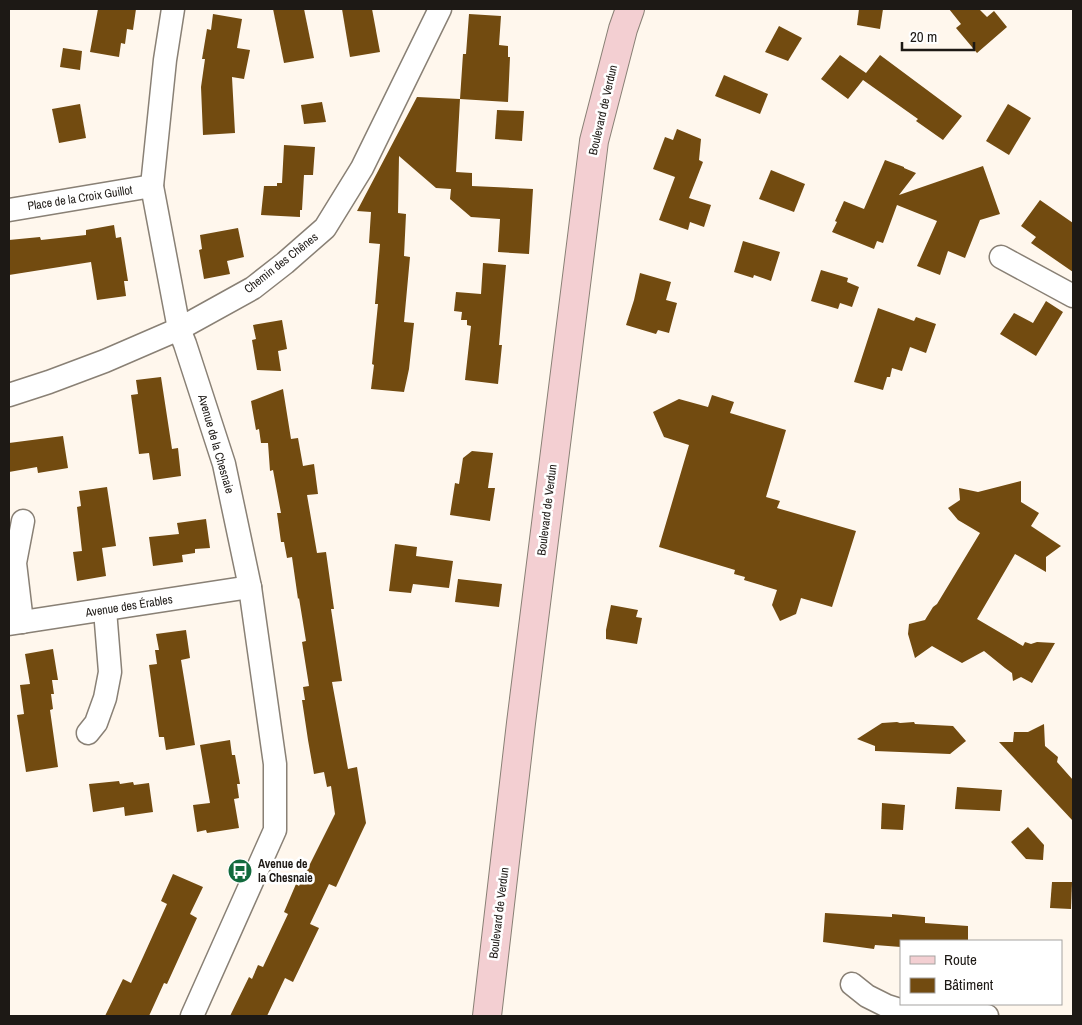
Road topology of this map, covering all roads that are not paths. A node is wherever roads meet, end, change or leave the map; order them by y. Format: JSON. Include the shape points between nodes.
{"nodes":[{"id":1,"x":173,"y":9,"type":"edge"},
{"id":2,"x":440,"y":9,"type":"edge"},
{"id":3,"x":630,"y":9,"type":"edge"},
{"id":4,"x":152,"y":186,"type":"junction"},
{"id":5,"x":9,"y":210,"type":"edge"},
{"id":6,"x":1001,"y":257,"type":"dead end"},
{"id":7,"x":1073,"y":296,"type":"edge"},
{"id":8,"x":178,"y":330,"type":"junction"},
{"id":9,"x":9,"y":395,"type":"edge"},
{"id":10,"x":24,"y":521,"type":"dead end"},
{"id":11,"x":250,"y":587,"type":"junction"},
{"id":12,"x":105,"y":610,"type":"junction"},
{"id":13,"x":15,"y":623,"type":"edge"},
{"id":14,"x":88,"y":733,"type":"dead end"},
{"id":15,"x":852,"y":984,"type":"dead end"},
{"id":16,"x":192,"y":1016,"type":"edge"},
{"id":17,"x":487,"y":1016,"type":"edge"},
{"id":18,"x":988,"y":1016,"type":"edge"}],
"edges":[{"from":1,"to":4,"type":"street","name":"Avenue de la Chesnaie"},
{"from":2,"to":8,"type":"street","name":"Chemin des Chênes","via":[[362,168],[325,228],[253,288]]},
{"from":3,"to":17,"type":"main road","name":"Boulevard de Verdun","via":[[594,141]]},
{"from":4,"to":5,"type":"street","name":"Place de la Croix Guillot"},
{"from":4,"to":8,"type":"street","name":"Avenue de la Chesnaie"},
{"from":6,"to":7,"type":"street"},
{"from":8,"to":9,"type":"street","name":"Chemin des Chênes"},
{"from":8,"to":11,"type":"street","name":"Avenue de la Chesnaie","via":[[224,464]]},
{"from":10,"to":13,"type":"street","via":[[15,562]]},
{"from":11,"to":12,"type":"street","name":"Avenue des Érables"},
{"from":11,"to":16,"type":"street","name":"Avenue de la Chesnaie","via":[[275,764],[275,830]]},
{"from":12,"to":13,"type":"street","name":"Avenue des Érables"},
{"from":12,"to":14,"type":"street","via":[[110,672],[96,723]]},
{"from":15,"to":18,"type":"street","via":[[866,996],[906,1012]]}]}
